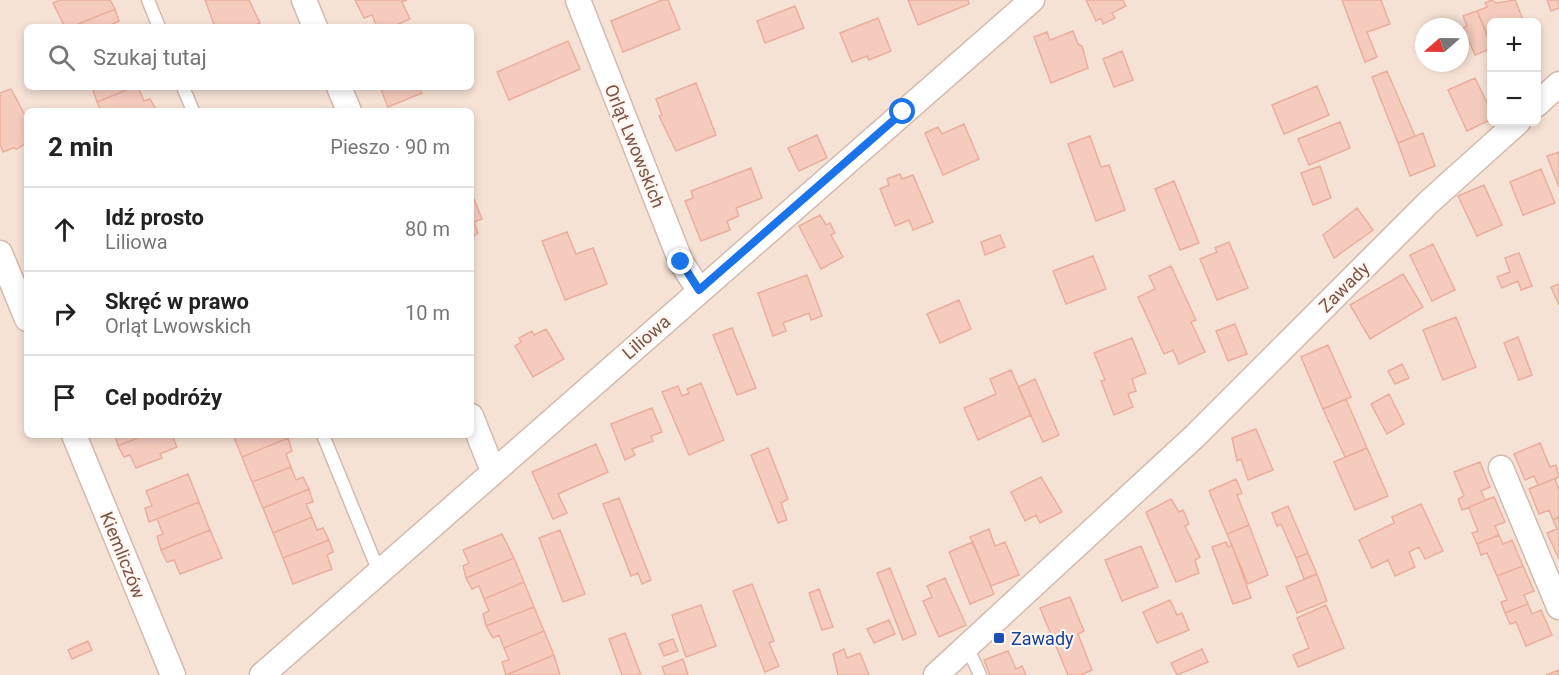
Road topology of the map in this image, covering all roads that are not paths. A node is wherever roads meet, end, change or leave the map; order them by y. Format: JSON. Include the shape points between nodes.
{"nodes":[{"id":1,"x":148,"y":0,"type":"edge"},
{"id":2,"x":304,"y":0,"type":"edge"},
{"id":3,"x":578,"y":0,"type":"edge"},
{"id":4,"x":1032,"y":0,"type":"edge"},
{"id":5,"x":158,"y":24,"type":"edge"},
{"id":6,"x":314,"y":24,"type":"edge"},
{"id":7,"x":1559,"y":84,"type":"edge"},
{"id":8,"x":184,"y":90,"type":"edge"},
{"id":9,"x":340,"y":90,"type":"edge"},
{"id":10,"x":1541,"y":100,"type":"edge"},
{"id":11,"x":192,"y":108,"type":"edge"},
{"id":12,"x":348,"y":108,"type":"edge"},
{"id":13,"x":1514,"y":126,"type":"edge"},
{"id":14,"x":0,"y":253,"type":"edge"},
{"id":15,"x":699,"y":290,"type":"junction"},
{"id":16,"x":24,"y":312,"type":"edge"},
{"id":17,"x":474,"y":424,"type":"edge"},
{"id":18,"x":75,"y":438,"type":"edge"},
{"id":19,"x":325,"y":438,"type":"edge"},
{"id":20,"x":1501,"y":468,"type":"dead end"},
{"id":21,"x":493,"y":471,"type":"junction"},
{"id":22,"x":379,"y":572,"type":"junction"},
{"id":23,"x":1559,"y":607,"type":"edge"},
{"id":24,"x":967,"y":646,"type":"junction"},
{"id":25,"x":173,"y":675,"type":"edge"},
{"id":26,"x":262,"y":675,"type":"edge"},
{"id":27,"x":936,"y":675,"type":"edge"},
{"id":28,"x":980,"y":675,"type":"edge"}],
"edges":[{"from":1,"to":5,"type":"lane"},
{"from":2,"to":6,"type":"street"},
{"from":3,"to":15,"type":"street","name":"Orląt Lwowskich","via":[[681,262]]},
{"from":4,"to":15,"type":"street","name":"Liliowa"},
{"from":7,"to":10,"type":"street"},
{"from":8,"to":11,"type":"lane"},
{"from":9,"to":12,"type":"street"},
{"from":13,"to":24,"type":"street","name":"Zawady","via":[[1429,202],[1195,436]]},
{"from":14,"to":16,"type":"street"},
{"from":15,"to":21,"type":"street","name":"Liliowa"},
{"from":17,"to":21,"type":"street"},
{"from":18,"to":25,"type":"street","name":"Kiemliczów"},
{"from":19,"to":22,"type":"lane"},
{"from":20,"to":23,"type":"street"},
{"from":21,"to":22,"type":"street","name":"Liliowa"},
{"from":22,"to":26,"type":"street","name":"Liliowa"},
{"from":24,"to":27,"type":"street","name":"Zawady"},
{"from":24,"to":28,"type":"lane"}]}
